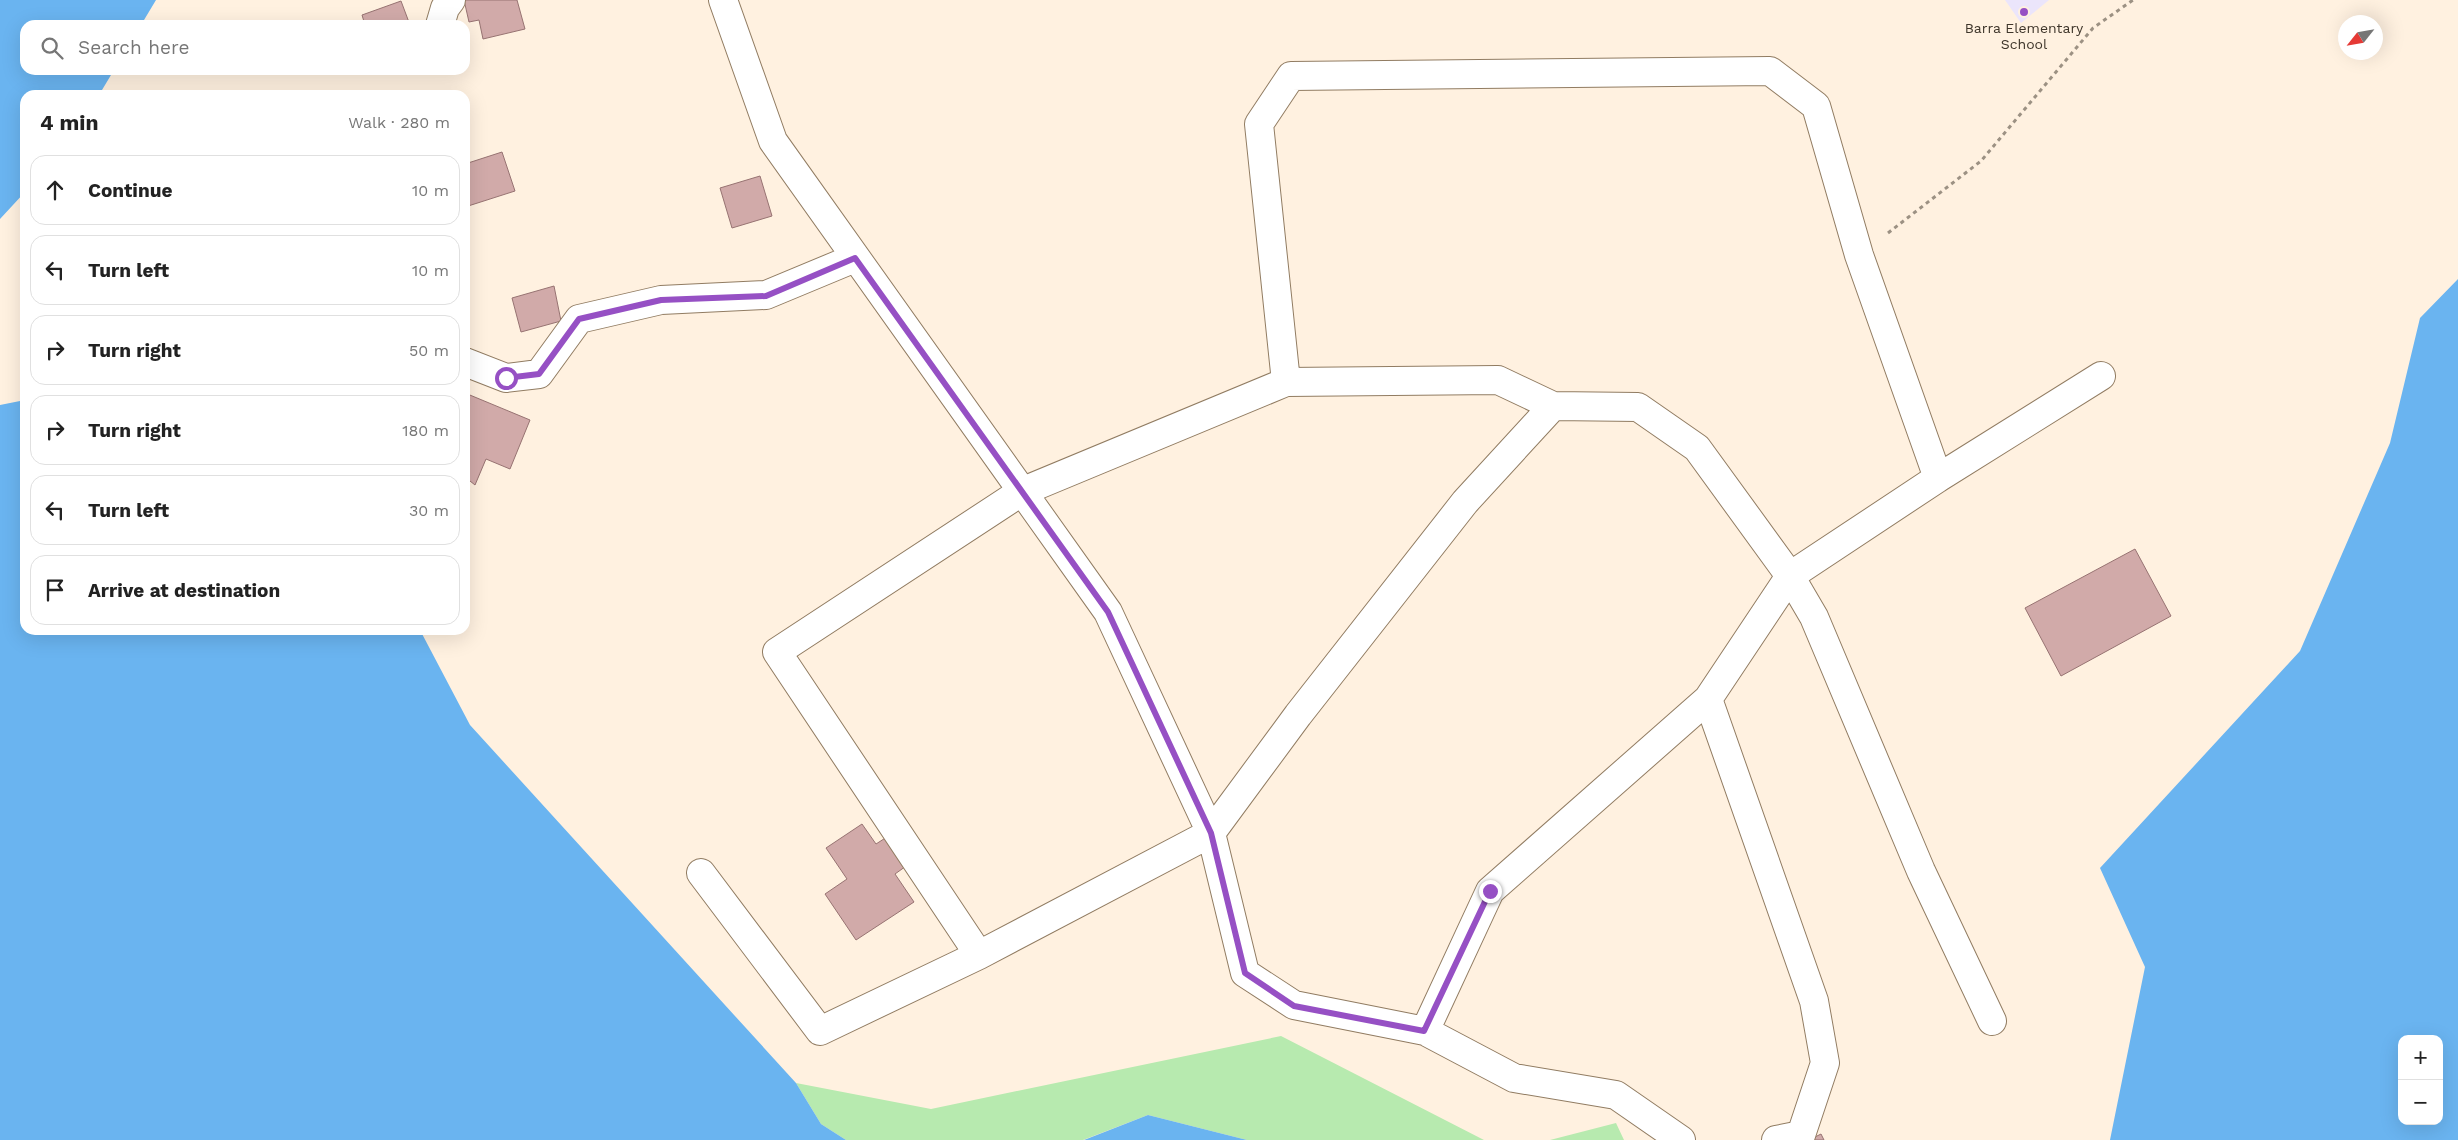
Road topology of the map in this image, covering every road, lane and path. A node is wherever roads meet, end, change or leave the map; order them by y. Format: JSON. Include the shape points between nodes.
{"nodes":[{"id":1,"x":451,"y":0,"type":"edge"},
{"id":2,"x":723,"y":0,"type":"edge"},
{"id":3,"x":2133,"y":0,"type":"edge"},
{"id":4,"x":441,"y":20,"type":"edge"},
{"id":5,"x":1859,"y":255,"type":"junction"},
{"id":6,"x":855,"y":258,"type":"junction"},
{"id":7,"x":470,"y":364,"type":"edge"},
{"id":8,"x":2101,"y":376,"type":"dead end"},
{"id":9,"x":1286,"y":382,"type":"junction"},
{"id":10,"x":1553,"y":406,"type":"junction"},
{"id":11,"x":1938,"y":478,"type":"junction"},
{"id":12,"x":1021,"y":492,"type":"junction"},
{"id":13,"x":1790,"y":576,"type":"junction"},
{"id":14,"x":1708,"y":699,"type":"junction"},
{"id":15,"x":1211,"y":833,"type":"junction"},
{"id":16,"x":701,"y":873,"type":"dead end"},
{"id":17,"x":979,"y":955,"type":"junction"},
{"id":18,"x":1992,"y":1021,"type":"dead end"},
{"id":19,"x":1424,"y":1031,"type":"junction"},
{"id":20,"x":1681,"y":1140,"type":"edge"},
{"id":21,"x":1776,"y":1140,"type":"edge"}],
"edges":[{"from":1,"to":4,"type":"street"},
{"from":2,"to":6,"type":"street","via":[[773,141]]},
{"from":3,"to":5,"type":"path","via":[[2093,28],[1982,161]]},
{"from":5,"to":9,"type":"street","via":[[1816,106],[1770,71],[1291,76],[1259,124]]},
{"from":5,"to":11,"type":"street"},
{"from":6,"to":7,"type":"street","via":[[766,296],[661,300],[579,319],[539,374],[506,378]]},
{"from":6,"to":12,"type":"street"},
{"from":8,"to":11,"type":"street"},
{"from":9,"to":10,"type":"street","via":[[1498,380]]},
{"from":9,"to":12,"type":"street"},
{"from":10,"to":13,"type":"street","via":[[1638,407],[1698,448]]},
{"from":10,"to":15,"type":"street","via":[[1465,502],[1298,715]]},
{"from":11,"to":13,"type":"street"},
{"from":12,"to":15,"type":"street","via":[[1108,612]]},
{"from":12,"to":17,"type":"street","via":[[777,652]]},
{"from":13,"to":14,"type":"street"},
{"from":13,"to":18,"type":"street","via":[[1814,617],[1921,871]]},
{"from":14,"to":19,"type":"street","via":[[1490,891]]},
{"from":14,"to":21,"type":"street","via":[[1814,1002],[1825,1063],[1801,1135]]},
{"from":15,"to":17,"type":"street"},
{"from":15,"to":19,"type":"street","via":[[1245,973],[1294,1006]]},
{"from":16,"to":17,"type":"street","via":[[820,1031]]},
{"from":19,"to":20,"type":"street","via":[[1514,1078],[1616,1095]]}]}
